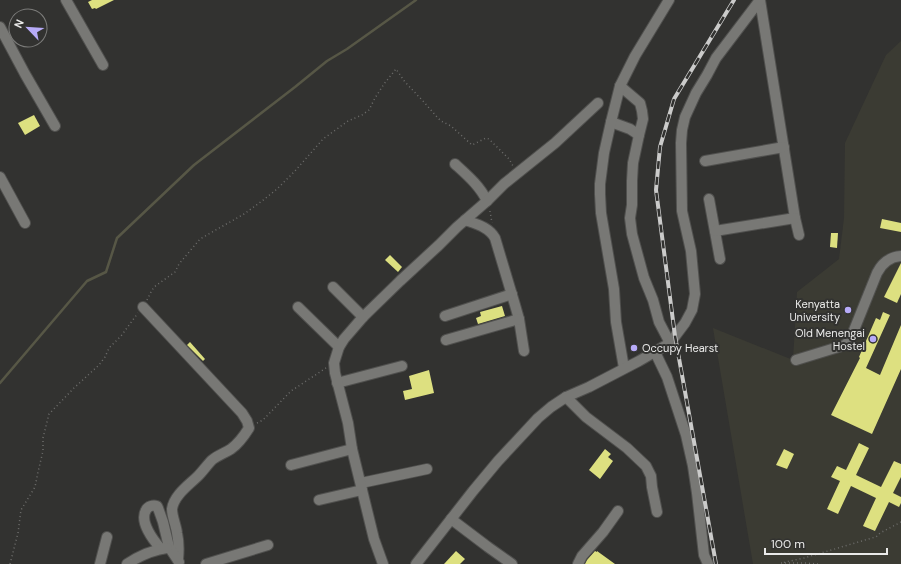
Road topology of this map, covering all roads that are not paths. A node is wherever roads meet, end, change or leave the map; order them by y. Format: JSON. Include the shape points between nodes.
{"nodes":[{"id":1,"x":66,"y":0,"type":"edge"},
{"id":2,"x":669,"y":0,"type":"edge"},
{"id":3,"x":760,"y":0,"type":"edge"},
{"id":4,"x":0,"y":27,"type":"edge"},
{"id":5,"x":104,"y":65,"type":"dead end"},
{"id":6,"x":620,"y":86,"type":"junction"},
{"id":7,"x":598,"y":103,"type":"dead end"},
{"id":8,"x":611,"y":122,"type":"junction"},
{"id":9,"x":54,"y":126,"type":"dead end"},
{"id":10,"x":638,"y":135,"type":"junction"},
{"id":11,"x":784,"y":147,"type":"junction"},
{"id":12,"x":705,"y":162,"type":"dead end"},
{"id":13,"x":455,"y":164,"type":"dead end"},
{"id":14,"x":0,"y":177,"type":"edge"},
{"id":15,"x":709,"y":199,"type":"dead end"},
{"id":16,"x":487,"y":201,"type":"junction"},
{"id":17,"x":795,"y":218,"type":"junction"},
{"id":18,"x":465,"y":220,"type":"junction"},
{"id":19,"x":25,"y":222,"type":"dead end"},
{"id":20,"x":715,"y":231,"type":"junction"},
{"id":21,"x":799,"y":235,"type":"dead end"},
{"id":22,"x":901,"y":256,"type":"edge"},
{"id":23,"x":720,"y":259,"type":"dead end"},
{"id":24,"x":333,"y":287,"type":"dead end"},
{"id":25,"x":512,"y":294,"type":"junction"},
{"id":26,"x":143,"y":307,"type":"road end"},
{"id":27,"x":298,"y":307,"type":"dead end"},
{"id":28,"x":446,"y":316,"type":"dead end"},
{"id":29,"x":363,"y":317,"type":"junction"},
{"id":30,"x":519,"y":319,"type":"junction"},
{"id":31,"x":446,"y":340,"type":"dead end"},
{"id":32,"x":670,"y":343,"type":"junction"},
{"id":33,"x":339,"y":348,"type":"junction"},
{"id":34,"x":524,"y":350,"type":"dead end"},
{"id":35,"x":655,"y":352,"type":"junction"},
{"id":36,"x":796,"y":360,"type":"dead end"},
{"id":37,"x":402,"y":366,"type":"dead end"},
{"id":38,"x":624,"y":368,"type":"junction"},
{"id":39,"x":337,"y":383,"type":"junction"},
{"id":40,"x":566,"y":397,"type":"junction"},
{"id":41,"x":352,"y":449,"type":"junction"},
{"id":42,"x":292,"y":465,"type":"dead end"},
{"id":43,"x":427,"y":469,"type":"dead end"},
{"id":44,"x":362,"y":487,"type":"junction"},
{"id":45,"x":319,"y":500,"type":"dead end"},
{"id":46,"x":618,"y":511,"type":"dead end"},
{"id":47,"x":657,"y":512,"type":"dead end"},
{"id":48,"x":451,"y":519,"type":"junction"},
{"id":49,"x":107,"y":537,"type":"dead end"},
{"id":50,"x":268,"y":546,"type":"dead end"},
{"id":51,"x":178,"y":562,"type":"edge"},
{"id":52,"x":508,"y":563,"type":"edge"},
{"id":53,"x":100,"y":564,"type":"edge"},
{"id":54,"x":127,"y":564,"type":"edge"},
{"id":55,"x":206,"y":564,"type":"edge"},
{"id":56,"x":383,"y":564,"type":"edge"},
{"id":57,"x":416,"y":564,"type":"edge"},
{"id":58,"x":578,"y":564,"type":"edge"},
{"id":59,"x":708,"y":564,"type":"edge"}],
"edges":[{"from":1,"to":5,"type":"street"},
{"from":2,"to":6,"type":"street"},
{"from":3,"to":11,"type":"street"},
{"from":3,"to":32,"type":"street","via":[[716,58],[685,117],[681,143],[682,211],[695,294],[692,310]]},
{"from":4,"to":9,"type":"street"},
{"from":6,"to":8,"type":"street"},
{"from":6,"to":10,"type":"street","via":[[640,103],[643,119]]},
{"from":7,"to":16,"type":"street"},
{"from":8,"to":10,"type":"street"},
{"from":8,"to":38,"type":"street","via":[[600,184],[600,208]]},
{"from":10,"to":32,"type":"street","via":[[632,181],[632,234],[659,322]]},
{"from":11,"to":12,"type":"street"},
{"from":11,"to":17,"type":"street"},
{"from":13,"to":16,"type":"street","via":[[484,194]]},
{"from":14,"to":19,"type":"street"},
{"from":15,"to":20,"type":"street"},
{"from":16,"to":18,"type":"street"},
{"from":17,"to":20,"type":"street"},
{"from":17,"to":21,"type":"street"},
{"from":18,"to":25,"type":"street","via":[[492,233]]},
{"from":18,"to":29,"type":"street"},
{"from":20,"to":23,"type":"street"},
{"from":22,"to":36,"type":"street","via":[[895,256],[881,266],[850,340],[845,345]]},
{"from":24,"to":29,"type":"street"},
{"from":25,"to":28,"type":"street"},
{"from":25,"to":30,"type":"street"},
{"from":26,"to":51,"type":"street","via":[[242,413],[249,428],[235,446],[212,460],[186,486],[174,503],[172,509],[180,547]]},
{"from":27,"to":33,"type":"street"},
{"from":29,"to":33,"type":"street","via":[[344,338]]},
{"from":30,"to":31,"type":"street"},
{"from":30,"to":34,"type":"street"},
{"from":32,"to":35,"type":"street"},
{"from":33,"to":39,"type":"street","via":[[334,363]]},
{"from":35,"to":38,"type":"street"},
{"from":35,"to":59,"type":"street","via":[[667,377],[686,435],[693,466],[704,555]]},
{"from":37,"to":39,"type":"street"},
{"from":38,"to":40,"type":"street"},
{"from":39,"to":41,"type":"street"},
{"from":40,"to":47,"type":"street","via":[[646,466]]},
{"from":40,"to":48,"type":"street","via":[[538,418],[498,461]]},
{"from":41,"to":42,"type":"street"},
{"from":41,"to":44,"type":"street"},
{"from":43,"to":44,"type":"street"},
{"from":44,"to":45,"type":"street"},
{"from":44,"to":56,"type":"street","via":[[374,539]]},
{"from":46,"to":58,"type":"street"},
{"from":48,"to":52,"type":"street"},
{"from":48,"to":57,"type":"street"},
{"from":49,"to":53,"type":"street"},
{"from":50,"to":55,"type":"street"},
{"from":51,"to":54,"type":"street","via":[[165,548],[135,558]]}]}
